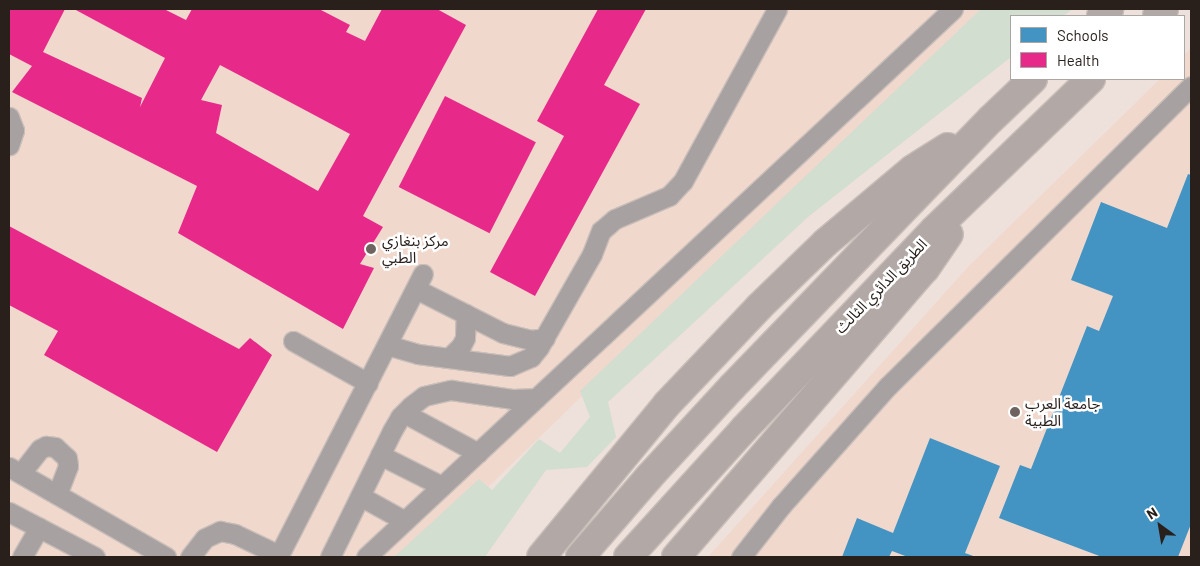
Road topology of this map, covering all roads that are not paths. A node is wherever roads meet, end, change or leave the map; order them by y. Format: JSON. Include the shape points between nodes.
{"nodes":[{"id":1,"x":777,"y":9,"type":"edge"},
{"id":2,"x":953,"y":9,"type":"edge"},
{"id":3,"x":1033,"y":80,"type":"edge"},
{"id":4,"x":1090,"y":80,"type":"edge"},
{"id":5,"x":1191,"y":86,"type":"edge"},
{"id":6,"x":9,"y":117,"type":"edge"},
{"id":7,"x":991,"y":118,"type":"junction"},
{"id":8,"x":9,"y":145,"type":"edge"},
{"id":9,"x":974,"y":191,"type":"junction"},
{"id":10,"x":466,"y":314,"type":"junction"},
{"id":11,"x":545,"y":338,"type":"junction"},
{"id":12,"x":293,"y":341,"type":"dead end"},
{"id":13,"x":387,"y":345,"type":"junction"},
{"id":14,"x":449,"y":358,"type":"junction"},
{"id":15,"x":368,"y":383,"type":"junction"},
{"id":16,"x":536,"y":398,"type":"junction"},
{"id":17,"x":404,"y":413,"type":"junction"},
{"id":18,"x":478,"y":453,"type":"junction"},
{"id":19,"x":380,"y":455,"type":"junction"},
{"id":20,"x":15,"y":470,"type":"edge"},
{"id":21,"x":442,"y":486,"type":"junction"},
{"id":22,"x":57,"y":494,"type":"junction"},
{"id":23,"x":360,"y":496,"type":"junction"},
{"id":24,"x":9,"y":512,"type":"edge"},
{"id":25,"x":405,"y":521,"type":"junction"},
{"id":26,"x":39,"y":528,"type":"junction"},
{"id":27,"x":334,"y":549,"type":"edge"},
{"id":28,"x":83,"y":554,"type":"edge"},
{"id":29,"x":279,"y":556,"type":"edge"},
{"id":30,"x":22,"y":557,"type":"edge"},
{"id":31,"x":166,"y":557,"type":"edge"},
{"id":32,"x":190,"y":557,"type":"edge"},
{"id":33,"x":367,"y":557,"type":"edge"},
{"id":34,"x":541,"y":557,"type":"edge"},
{"id":35,"x":580,"y":557,"type":"edge"},
{"id":36,"x":628,"y":557,"type":"edge"},
{"id":37,"x":676,"y":557,"type":"edge"},
{"id":38,"x":741,"y":557,"type":"edge"}],
"edges":[{"from":1,"to":11,"type":"lane","via":[[683,181],[670,196],[615,218],[601,232]]},
{"from":2,"to":16,"type":"lane"},
{"from":3,"to":7,"type":"highway"},
{"from":4,"to":9,"type":"highway","name":"الطريق الدائري الثالث"},
{"from":5,"to":38,"type":"lane","via":[[888,386],[780,506]]},
{"from":6,"to":8,"type":"lane","via":[[14,130]]},
{"from":7,"to":34,"type":"highway","via":[[913,169],[825,243],[758,307],[667,404]]},
{"from":7,"to":35,"type":"highway","via":[[732,387]]},
{"from":9,"to":36,"type":"highway","name":"الطريق الدائري الثالث","via":[[831,338]]},
{"from":9,"to":37,"type":"highway","via":[[925,269]]},
{"from":10,"to":11,"type":"lane","via":[[519,338]]},
{"from":10,"to":13,"type":"lane","via":[[420,281]]},
{"from":10,"to":14,"type":"lane","via":[[461,346]]},
{"from":11,"to":14,"type":"lane","via":[[531,357],[510,366]]},
{"from":12,"to":15,"type":"lane"},
{"from":13,"to":14,"type":"lane"},
{"from":13,"to":15,"type":"lane"},
{"from":15,"to":29,"type":"lane"},
{"from":16,"to":17,"type":"lane","via":[[513,399],[437,391],[424,396]]},
{"from":16,"to":18,"type":"lane"},
{"from":17,"to":18,"type":"lane"},
{"from":17,"to":19,"type":"lane"},
{"from":18,"to":21,"type":"lane"},
{"from":19,"to":21,"type":"lane"},
{"from":19,"to":23,"type":"lane"},
{"from":20,"to":22,"type":"lane"},
{"from":20,"to":22,"type":"lane","via":[[40,449],[55,447],[67,458],[68,466]]},
{"from":21,"to":25,"type":"lane"},
{"from":22,"to":31,"type":"lane"},
{"from":23,"to":25,"type":"lane"},
{"from":23,"to":27,"type":"lane"},
{"from":24,"to":26,"type":"lane"},
{"from":25,"to":33,"type":"lane"},
{"from":26,"to":28,"type":"lane"},
{"from":26,"to":30,"type":"lane"},
{"from":27,"to":33,"type":"lane"},
{"from":29,"to":32,"type":"lane","via":[[235,534],[220,531],[205,538]]}]}
